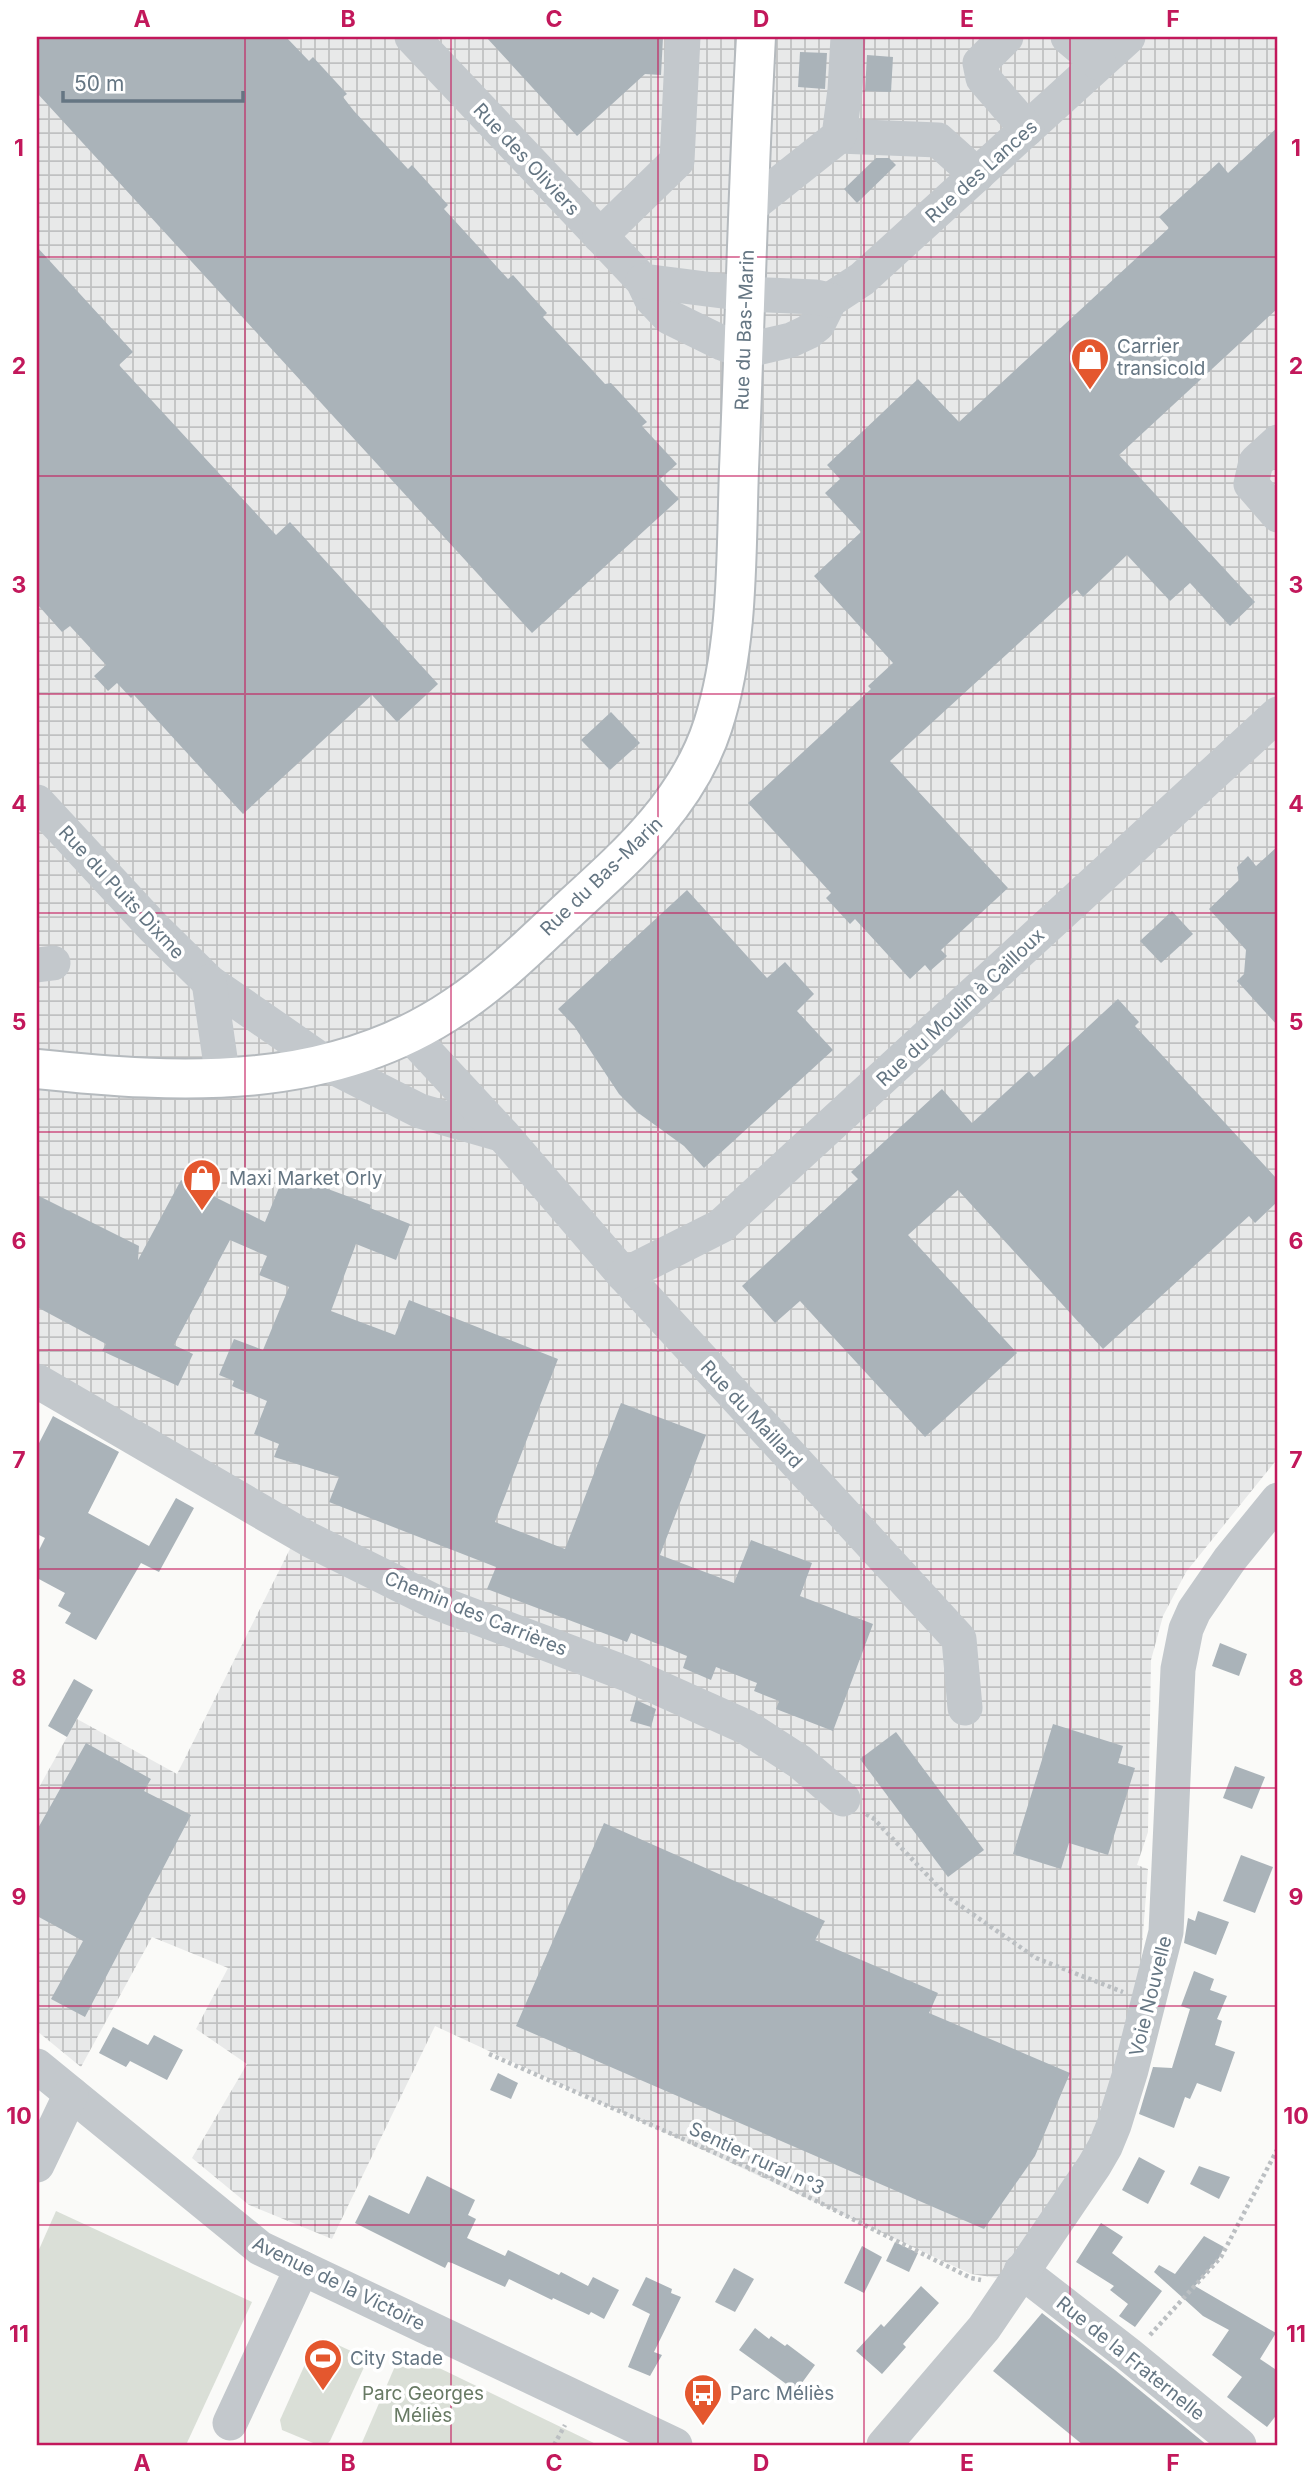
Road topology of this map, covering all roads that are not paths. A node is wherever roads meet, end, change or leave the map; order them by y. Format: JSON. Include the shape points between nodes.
{"nodes":[{"id":1,"x":412,"y":37,"type":"edge"},
{"id":2,"x":683,"y":37,"type":"edge"},
{"id":3,"x":756,"y":37,"type":"edge"},
{"id":4,"x":848,"y":37,"type":"edge"},
{"id":5,"x":1006,"y":37,"type":"edge"},
{"id":6,"x":1068,"y":37,"type":"edge"},
{"id":7,"x":1128,"y":37,"type":"edge"},
{"id":8,"x":1099,"y":63,"type":"junction"},
{"id":9,"x":1027,"y":130,"type":"junction"},
{"id":10,"x":839,"y":136,"type":"junction"},
{"id":11,"x":977,"y":175,"type":"junction"},
{"id":12,"x":747,"y":209,"type":"junction"},
{"id":13,"x":600,"y":236,"type":"junction"},
{"id":14,"x":643,"y":281,"type":"junction"},
{"id":15,"x":746,"y":294,"type":"junction"},
{"id":16,"x":830,"y":300,"type":"junction"},
{"id":17,"x":744,"y":351,"type":"junction"},
{"id":18,"x":1278,"y":442,"type":"edge"},
{"id":19,"x":1278,"y":515,"type":"edge"},
{"id":20,"x":1278,"y":714,"type":"edge"},
{"id":21,"x":37,"y":802,"type":"edge"},
{"id":22,"x":209,"y":982,"type":"junction"},
{"id":23,"x":409,"y":1034,"type":"junction"},
{"id":24,"x":327,"y":1064,"type":"junction"},
{"id":25,"x":37,"y":1069,"type":"edge"},
{"id":26,"x":223,"y":1079,"type":"junction"},
{"id":27,"x":503,"y":1135,"type":"junction"},
{"id":28,"x":624,"y":1275,"type":"junction"},
{"id":29,"x":37,"y":1381,"type":"edge"},
{"id":30,"x":1278,"y":1500,"type":"edge"},
{"id":31,"x":965,"y":1708,"type":"dead end"},
{"id":32,"x":844,"y":1799,"type":"road end"},
{"id":33,"x":37,"y":2066,"type":"edge"},
{"id":34,"x":71,"y":2094,"type":"junction"},
{"id":35,"x":37,"y":2165,"type":"edge"},
{"id":36,"x":302,"y":2268,"type":"junction"},
{"id":37,"x":1017,"y":2278,"type":"junction"},
{"id":38,"x":230,"y":2423,"type":"dead end"},
{"id":39,"x":675,"y":2445,"type":"edge"},
{"id":40,"x":884,"y":2445,"type":"edge"},
{"id":41,"x":1239,"y":2445,"type":"edge"}],
"edges":[{"from":1,"to":13,"type":"street","name":"Rue des Oliviers"},
{"from":2,"to":13,"type":"street","via":[[677,161]]},
{"from":3,"to":12,"type":"main road","name":"Rue du Bas-Marin"},
{"from":4,"to":10,"type":"street"},
{"from":5,"to":9,"type":"street","via":[[980,62],[983,78]]},
{"from":6,"to":8,"type":"street"},
{"from":7,"to":8,"type":"street","name":"Rue des Lances"},
{"from":8,"to":9,"type":"street","name":"Rue des Lances"},
{"from":9,"to":11,"type":"street","name":"Rue des Lances"},
{"from":10,"to":11,"type":"street","via":[[938,140]]},
{"from":10,"to":12,"type":"street"},
{"from":11,"to":16,"type":"street","name":"Rue des Lances","via":[[862,279]]},
{"from":12,"to":15,"type":"main road","name":"Rue du Bas-Marin"},
{"from":13,"to":14,"type":"street","name":"Rue des Oliviers"},
{"from":14,"to":15,"type":"street"},
{"from":14,"to":17,"type":"street","name":"Rue des Oliviers","via":[[668,317]]},
{"from":15,"to":16,"type":"street"},
{"from":15,"to":17,"type":"main road","name":"Rue du Bas-Marin"},
{"from":16,"to":17,"type":"street","name":"Rue des Lances","via":[[826,313],[808,332]]},
{"from":17,"to":23,"type":"main road","name":"Rue du Bas-Marin","via":[[734,597],[728,654],[713,725],[702,751],[665,815],[620,862],[493,979]]},
{"from":18,"to":19,"type":"street","via":[[1256,462],[1251,484]]},
{"from":20,"to":28,"type":"street","name":"Rue du Moulin à Cailloux","via":[[721,1226]]},
{"from":21,"to":22,"type":"street","name":"Rue du Puits Dixme"},
{"from":22,"to":24,"type":"street","name":"Rue du Puits Dixme"},
{"from":22,"to":26,"type":"street"},
{"from":23,"to":24,"type":"main road","name":"Rue du Bas-Marin"},
{"from":23,"to":27,"type":"street","name":"Rue du Maillard"},
{"from":24,"to":26,"type":"main road","name":"Rue du Bas-Marin"},
{"from":24,"to":27,"type":"street","via":[[420,1111]]},
{"from":25,"to":26,"type":"main road","name":"Rue du Bas-Marin","via":[[118,1077]]},
{"from":27,"to":28,"type":"street","name":"Rue du Maillard"},
{"from":28,"to":31,"type":"street","name":"Rue du Maillard","via":[[959,1639]]},
{"from":29,"to":32,"type":"street","name":"Chemin des Carrières","via":[[323,1546],[433,1601],[630,1675],[746,1727],[800,1762]]},
{"from":30,"to":37,"type":"street","name":"Voie Nouvelle","via":[[1204,1595],[1186,1629],[1178,1669],[1167,1932],[1132,2070],[1105,2147]]},
{"from":33,"to":34,"type":"street","name":"Avenue de la Victoire"},
{"from":34,"to":35,"type":"street"},
{"from":34,"to":36,"type":"street","name":"Avenue de la Victoire","via":[[260,2248]]},
{"from":36,"to":38,"type":"street"},
{"from":36,"to":39,"type":"street","name":"Avenue de la Victoire"},
{"from":37,"to":40,"type":"street","name":"Voie Nouvelle","via":[[984,2328]]},
{"from":37,"to":41,"type":"street","name":"Rue de la Fraternelle","via":[[1128,2354]]}]}
